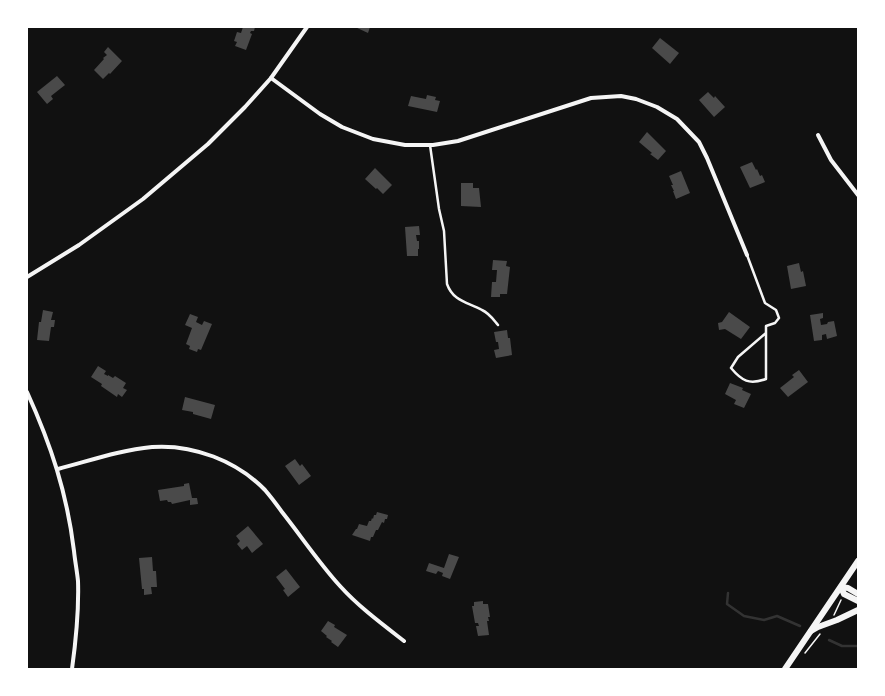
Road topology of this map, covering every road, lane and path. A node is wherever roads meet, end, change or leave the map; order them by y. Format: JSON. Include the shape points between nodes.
{"nodes":[{"id":1,"x":307,"y":27,"type":"edge"},
{"id":2,"x":271,"y":78,"type":"junction"},
{"id":3,"x":818,"y":135,"type":"dead end"},
{"id":4,"x":430,"y":145,"type":"junction"},
{"id":5,"x":858,"y":195,"type":"edge"},
{"id":6,"x":748,"y":255,"type":"joint"},
{"id":7,"x":27,"y":277,"type":"edge"},
{"id":8,"x":498,"y":325,"type":"dead end"},
{"id":9,"x":766,"y":333,"type":"junction"},
{"id":10,"x":27,"y":392,"type":"edge"},
{"id":11,"x":58,"y":469,"type":"junction"},
{"id":12,"x":858,"y":561,"type":"edge"},
{"id":13,"x":840,"y":587,"type":"junction"},
{"id":14,"x":858,"y":594,"type":"edge"},
{"id":15,"x":858,"y":602,"type":"edge"},
{"id":16,"x":858,"y":610,"type":"edge"},
{"id":17,"x":808,"y":633,"type":"junction"},
{"id":18,"x":404,"y":642,"type":"dead end"},
{"id":19,"x":72,"y":669,"type":"edge"},
{"id":20,"x":785,"y":669,"type":"edge"}],
"edges":[{"from":1,"to":2,"type":"street"},
{"from":2,"to":4,"type":"street","via":[[342,127],[373,139],[405,145]]},
{"from":2,"to":7,"type":"street","via":[[208,144],[143,200],[79,245]]},
{"from":3,"to":5,"type":"street","via":[[831,160]]},
{"from":4,"to":6,"type":"street","via":[[458,140],[591,98],[621,96],[636,99],[657,107],[677,119],[699,142]]},
{"from":4,"to":8,"type":"lane","via":[[444,231],[444,257],[449,290],[454,297],[482,310]]},
{"from":6,"to":9,"type":"lane","via":[[765,303],[776,310],[779,318],[775,323],[766,326]]},
{"from":9,"to":9,"type":"lane","via":[[766,379],[757,382],[746,381],[731,368],[738,357]]},
{"from":10,"to":11,"type":"street"},
{"from":11,"to":18,"type":"street","via":[[126,451],[153,447],[192,450],[226,462],[265,490],[340,586],[368,614]]},
{"from":11,"to":19,"type":"street","via":[[71,522],[78,581],[77,629]]},
{"from":12,"to":13,"type":"main road"},
{"from":13,"to":14,"type":"main road"},
{"from":13,"to":15,"type":"main road","via":[[844,594]]},
{"from":13,"to":17,"type":"main road"},
{"from":16,"to":17,"type":"main road"},
{"from":17,"to":20,"type":"main road"}]}
